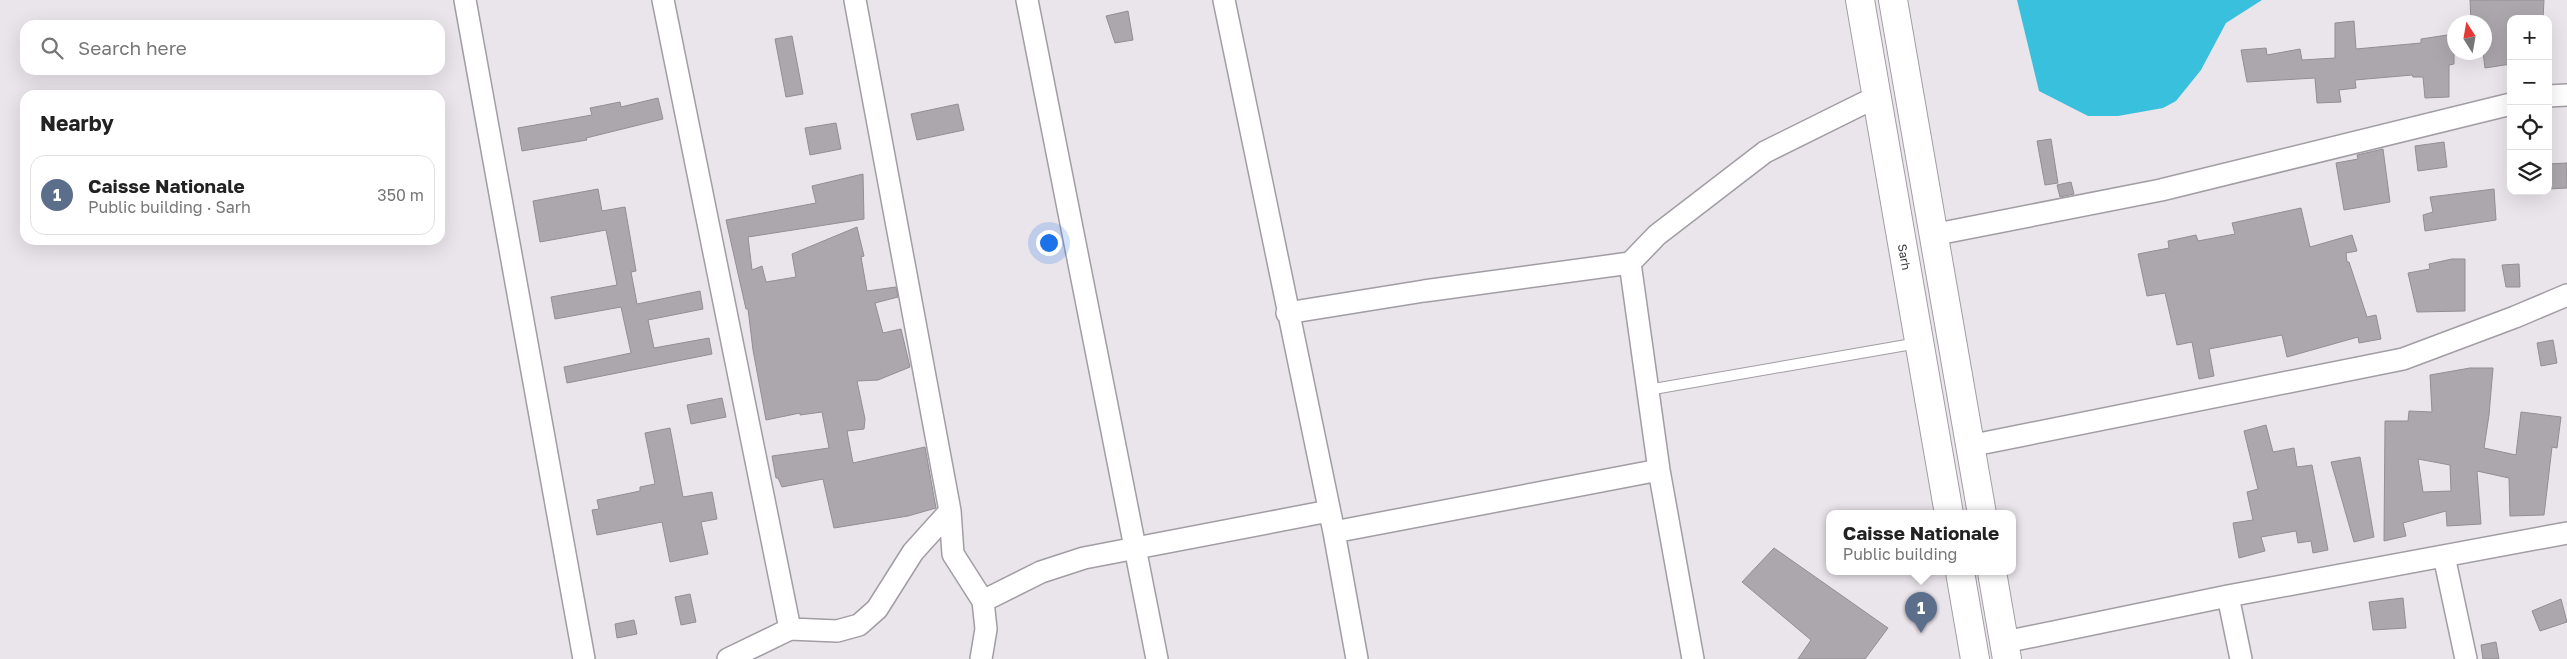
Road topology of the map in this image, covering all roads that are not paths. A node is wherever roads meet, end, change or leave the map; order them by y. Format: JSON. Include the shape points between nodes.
{"nodes":[{"id":1,"x":465,"y":0,"type":"edge"},
{"id":2,"x":663,"y":0,"type":"edge"},
{"id":3,"x":855,"y":0,"type":"edge"},
{"id":4,"x":1027,"y":0,"type":"edge"},
{"id":5,"x":1224,"y":0,"type":"edge"},
{"id":6,"x":1860,"y":0,"type":"edge"},
{"id":7,"x":1893,"y":0,"type":"edge"},
{"id":8,"x":2567,"y":95,"type":"edge"},
{"id":9,"x":2552,"y":96,"type":"edge"},
{"id":10,"x":1876,"y":97,"type":"junction"},
{"id":11,"x":2507,"y":105,"type":"edge"},
{"id":12,"x":1932,"y":235,"type":"junction"},
{"id":13,"x":1630,"y":263,"type":"junction"},
{"id":14,"x":2567,"y":295,"type":"edge"},
{"id":15,"x":1287,"y":313,"type":"junction"},
{"id":16,"x":1919,"y":343,"type":"junction"},
{"id":17,"x":1648,"y":390,"type":"junction"},
{"id":18,"x":1969,"y":446,"type":"junction"},
{"id":19,"x":1659,"y":470,"type":"junction"},
{"id":20,"x":1948,"y":510,"type":"edge"},
{"id":21,"x":1981,"y":510,"type":"edge"},
{"id":22,"x":950,"y":511,"type":"junction"},
{"id":23,"x":1332,"y":522,"type":"junction"},
{"id":24,"x":2567,"y":533,"type":"edge"},
{"id":25,"x":1136,"y":549,"type":"junction"},
{"id":26,"x":2444,"y":556,"type":"junction"},
{"id":27,"x":1961,"y":575,"type":"edge"},
{"id":28,"x":1993,"y":575,"type":"edge"},
{"id":29,"x":2228,"y":596,"type":"junction"},
{"id":30,"x":983,"y":601,"type":"junction"},
{"id":31,"x":790,"y":629,"type":"junction"},
{"id":32,"x":2006,"y":650,"type":"edge"},
{"id":33,"x":584,"y":659,"type":"edge"},
{"id":34,"x":728,"y":659,"type":"edge"},
{"id":35,"x":981,"y":659,"type":"edge"},
{"id":36,"x":1157,"y":659,"type":"edge"},
{"id":37,"x":1357,"y":659,"type":"edge"},
{"id":38,"x":1693,"y":659,"type":"edge"},
{"id":39,"x":1975,"y":659,"type":"edge"},
{"id":40,"x":2241,"y":659,"type":"edge"},
{"id":41,"x":2466,"y":659,"type":"edge"}],
"edges":[{"from":1,"to":33,"type":"street"},
{"from":2,"to":31,"type":"street"},
{"from":3,"to":22,"type":"street"},
{"from":4,"to":25,"type":"street"},
{"from":5,"to":15,"type":"street"},
{"from":6,"to":10,"type":"highway","name":"Sarh"},
{"from":7,"to":12,"type":"highway"},
{"from":8,"to":9,"type":"street"},
{"from":10,"to":13,"type":"street","via":[[1765,152],[1665,229]]},
{"from":10,"to":16,"type":"highway","name":"Sarh"},
{"from":11,"to":12,"type":"street","via":[[2161,190]]},
{"from":12,"to":18,"type":"highway"},
{"from":13,"to":15,"type":"street"},
{"from":13,"to":17,"type":"street"},
{"from":14,"to":18,"type":"street","via":[[2515,318],[2403,359]]},
{"from":15,"to":23,"type":"street"},
{"from":16,"to":17,"type":"lane"},
{"from":16,"to":20,"type":"highway","name":"Sarh"},
{"from":17,"to":19,"type":"street"},
{"from":18,"to":21,"type":"highway"},
{"from":19,"to":23,"type":"street"},
{"from":19,"to":38,"type":"street"},
{"from":22,"to":30,"type":"street","via":[[953,554]]},
{"from":22,"to":31,"type":"street","via":[[914,552],[877,610],[858,625],[837,632]]},
{"from":23,"to":25,"type":"street"},
{"from":23,"to":37,"type":"street"},
{"from":24,"to":26,"type":"street"},
{"from":25,"to":30,"type":"street","via":[[1084,558]]},
{"from":25,"to":36,"type":"street"},
{"from":26,"to":29,"type":"street"},
{"from":26,"to":41,"type":"street"},
{"from":27,"to":39,"type":"highway"},
{"from":28,"to":32,"type":"highway"},
{"from":29,"to":32,"type":"street"},
{"from":29,"to":40,"type":"street"},
{"from":30,"to":35,"type":"street","via":[[986,629]]},
{"from":31,"to":34,"type":"street"}]}
